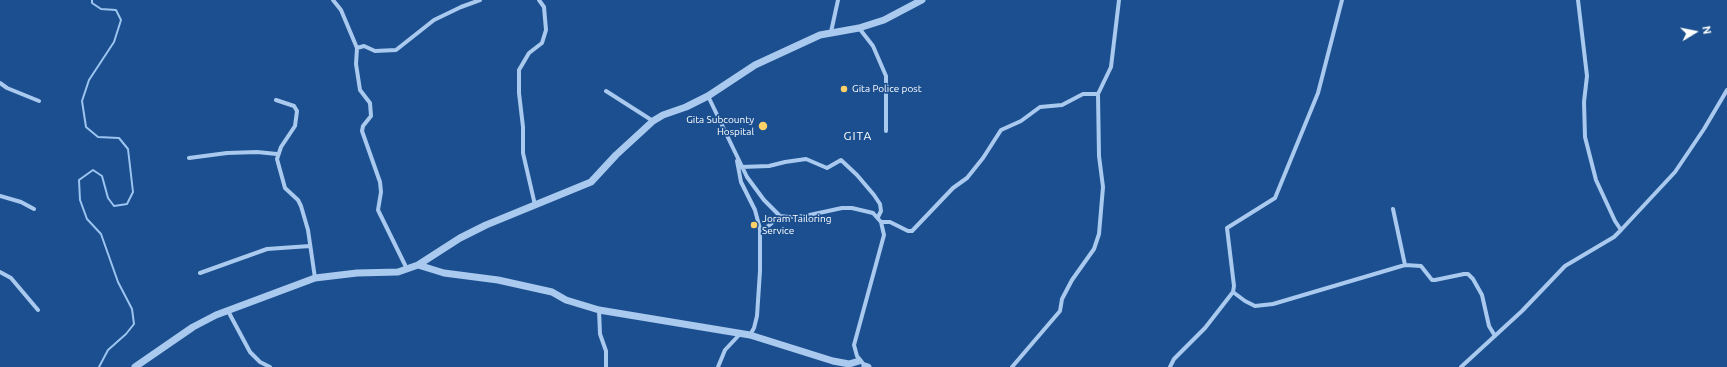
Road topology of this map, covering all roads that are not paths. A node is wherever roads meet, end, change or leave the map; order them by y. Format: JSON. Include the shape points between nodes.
{"nodes":[{"id":1,"x":333,"y":0,"type":"edge"},
{"id":2,"x":478,"y":0,"type":"edge"},
{"id":3,"x":539,"y":0,"type":"edge"},
{"id":4,"x":838,"y":0,"type":"edge"},
{"id":5,"x":922,"y":0,"type":"edge"},
{"id":6,"x":1119,"y":0,"type":"edge"},
{"id":7,"x":1342,"y":0,"type":"edge"},
{"id":8,"x":1578,"y":0,"type":"edge"},
{"id":9,"x":860,"y":28,"type":"junction"},
{"id":10,"x":832,"y":32,"type":"junction"},
{"id":11,"x":358,"y":48,"type":"junction"},
{"id":12,"x":0,"y":83,"type":"edge"},
{"id":13,"x":1727,"y":90,"type":"edge"},
{"id":14,"x":606,"y":91,"type":"dead end"},
{"id":15,"x":1098,"y":94,"type":"junction"},
{"id":16,"x":708,"y":96,"type":"junction"},
{"id":17,"x":276,"y":100,"type":"dead end"},
{"id":18,"x":38,"y":101,"type":"dead end"},
{"id":19,"x":653,"y":122,"type":"junction"},
{"id":20,"x":886,"y":131,"type":"dead end"},
{"id":21,"x":277,"y":154,"type":"junction"},
{"id":22,"x":736,"y":157,"type":"junction"},
{"id":23,"x":189,"y":158,"type":"dead end"},
{"id":24,"x":741,"y":167,"type":"junction"},
{"id":25,"x":0,"y":196,"type":"edge"},
{"id":26,"x":535,"y":205,"type":"junction"},
{"id":27,"x":1393,"y":209,"type":"dead end"},
{"id":28,"x":34,"y":210,"type":"dead end"},
{"id":29,"x":780,"y":216,"type":"junction"},
{"id":30,"x":878,"y":217,"type":"junction"},
{"id":31,"x":882,"y":222,"type":"junction"},
{"id":32,"x":760,"y":229,"type":"junction"},
{"id":33,"x":1621,"y":230,"type":"junction"},
{"id":34,"x":310,"y":246,"type":"junction"},
{"id":35,"x":418,"y":265,"type":"junction"},
{"id":36,"x":1405,"y":265,"type":"junction"},
{"id":37,"x":407,"y":269,"type":"junction"},
{"id":38,"x":0,"y":272,"type":"edge"},
{"id":39,"x":200,"y":273,"type":"dead end"},
{"id":40,"x":316,"y":278,"type":"junction"},
{"id":41,"x":1233,"y":292,"type":"junction"},
{"id":42,"x":38,"y":310,"type":"dead end"},
{"id":43,"x":599,"y":310,"type":"junction"},
{"id":44,"x":228,"y":311,"type":"junction"},
{"id":45,"x":740,"y":334,"type":"junction"},
{"id":46,"x":750,"y":335,"type":"junction"},
{"id":47,"x":1495,"y":336,"type":"junction"},
{"id":48,"x":859,"y":361,"type":"junction"},
{"id":49,"x":867,"y":366,"type":"edge"},
{"id":50,"x":135,"y":367,"type":"edge"},
{"id":51,"x":270,"y":367,"type":"edge"},
{"id":52,"x":606,"y":367,"type":"edge"},
{"id":53,"x":718,"y":367,"type":"edge"},
{"id":54,"x":1012,"y":367,"type":"edge"},
{"id":55,"x":1170,"y":367,"type":"edge"},
{"id":56,"x":1461,"y":367,"type":"edge"}],
"edges":[{"from":1,"to":11,"type":"street","via":[[341,10]]},
{"from":2,"to":11,"type":"street","via":[[434,20],[396,50],[375,51],[364,46]]},
{"from":3,"to":26,"type":"street","via":[[544,7],[546,30],[542,43],[529,53],[519,70],[523,153]]},
{"from":4,"to":10,"type":"street"},
{"from":5,"to":9,"type":"street","via":[[884,20]]},
{"from":6,"to":15,"type":"street","via":[[1110,67]]},
{"from":7,"to":41,"type":"street","via":[[1318,93],[1275,198],[1227,228]]},
{"from":8,"to":33,"type":"street","via":[[1587,76],[1584,102],[1585,137],[1596,180]]},
{"from":9,"to":10,"type":"street"},
{"from":9,"to":20,"type":"street","via":[[873,46],[886,76]]},
{"from":10,"to":16,"type":"street","via":[[755,65]]},
{"from":11,"to":37,"type":"street","via":[[356,64],[360,90],[370,103],[371,109],[371,116],[362,131],[380,182],[378,210]]},
{"from":12,"to":18,"type":"street"},
{"from":13,"to":33,"type":"street","via":[[1674,172]]},
{"from":14,"to":19,"type":"street"},
{"from":15,"to":31,"type":"street","via":[[1083,94],[1062,105],[1040,108],[1001,130],[967,178],[953,188],[912,231],[890,222]]},
{"from":15,"to":54,"type":"street","via":[[1098,135],[1103,187],[1099,234],[1094,249],[1062,299],[1060,311]]},
{"from":16,"to":19,"type":"street","via":[[662,115]]},
{"from":16,"to":22,"type":"street"},
{"from":17,"to":21,"type":"street","via":[[294,106],[297,111],[294,126]]},
{"from":19,"to":26,"type":"street","via":[[616,155],[591,182]]},
{"from":21,"to":23,"type":"street","via":[[228,153]]},
{"from":21,"to":34,"type":"street","via":[[276,159],[285,188],[301,206]]},
{"from":22,"to":24,"type":"street"},
{"from":22,"to":32,"type":"street","via":[[741,182],[755,210]]},
{"from":24,"to":29,"type":"street","via":[[755,189]]},
{"from":24,"to":30,"type":"street","via":[[769,166],[806,159],[827,168],[841,160],[858,175],[880,204],[881,211]]},
{"from":25,"to":28,"type":"street","via":[[21,202]]},
{"from":26,"to":35,"type":"street","via":[[466,235]]},
{"from":27,"to":36,"type":"street"},
{"from":29,"to":30,"type":"street","via":[[805,216],[852,208],[867,210]]},
{"from":29,"to":32,"type":"street","via":[[766,228]]},
{"from":30,"to":31,"type":"street"},
{"from":31,"to":48,"type":"street","via":[[884,235],[854,345]]},
{"from":32,"to":46,"type":"street","via":[[757,316]]},
{"from":33,"to":47,"type":"street","via":[[1614,237],[1564,266]]},
{"from":34,"to":39,"type":"street","via":[[267,249]]},
{"from":34,"to":40,"type":"street"},
{"from":35,"to":37,"type":"street"},
{"from":35,"to":43,"type":"street","via":[[444,273],[498,280],[552,292],[566,300]]},
{"from":36,"to":41,"type":"street","via":[[1273,304],[1255,306]]},
{"from":36,"to":47,"type":"street","via":[[1421,266],[1432,280],[1468,274],[1482,295],[1489,326]]},
{"from":37,"to":40,"type":"street","via":[[398,272]]},
{"from":38,"to":42,"type":"street","via":[[11,278]]},
{"from":40,"to":44,"type":"street"},
{"from":41,"to":55,"type":"street","via":[[1205,328],[1174,359]]},
{"from":43,"to":45,"type":"street"},
{"from":43,"to":52,"type":"street"},
{"from":44,"to":50,"type":"street","via":[[193,327]]},
{"from":44,"to":51,"type":"street","via":[[250,352]]},
{"from":45,"to":46,"type":"street"},
{"from":45,"to":53,"type":"street","via":[[725,350]]},
{"from":46,"to":48,"type":"street","via":[[832,361],[849,364]]},
{"from":47,"to":56,"type":"street"},
{"from":48,"to":49,"type":"street"}]}
